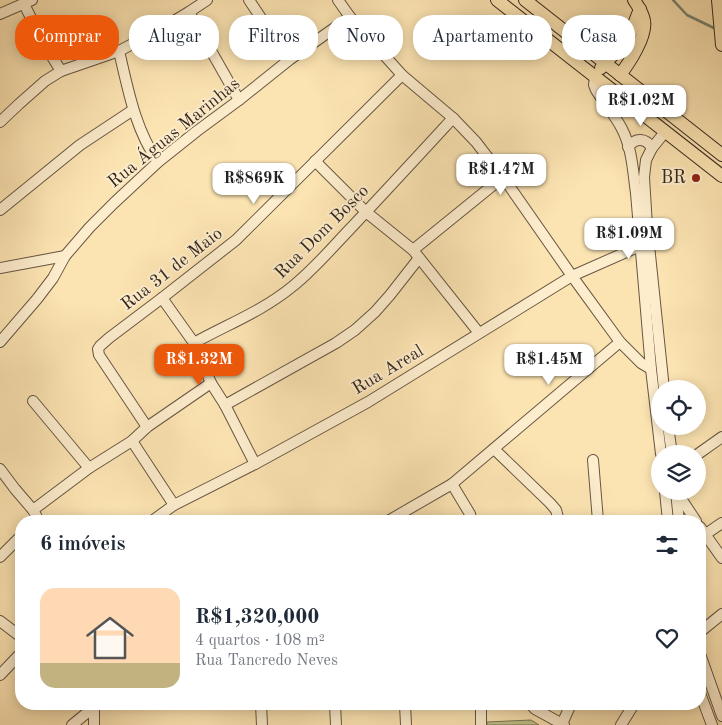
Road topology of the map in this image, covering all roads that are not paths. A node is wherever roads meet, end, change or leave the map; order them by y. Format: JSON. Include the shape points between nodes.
{"nodes":[{"id":1,"x":207,"y":0,"type":"edge"},
{"id":2,"x":249,"y":0,"type":"edge"},
{"id":3,"x":340,"y":0,"type":"edge"},
{"id":4,"x":497,"y":0,"type":"edge"},
{"id":5,"x":525,"y":0,"type":"edge"},
{"id":6,"x":28,"y":2,"type":"edge"},
{"id":7,"x":718,"y":3,"type":"edge"},
{"id":8,"x":637,"y":5,"type":"edge"},
{"id":9,"x":189,"y":12,"type":"junction"},
{"id":10,"x":0,"y":14,"type":"edge"},
{"id":11,"x":259,"y":15,"type":"edge"},
{"id":12,"x":349,"y":15,"type":"edge"},
{"id":13,"x":722,"y":45,"type":"edge"},
{"id":14,"x":119,"y":51,"type":"joint"},
{"id":15,"x":93,"y":60,"type":"edge"},
{"id":16,"x":289,"y":60,"type":"edge"},
{"id":17,"x":389,"y":60,"type":"edge"},
{"id":18,"x":605,"y":64,"type":"junction"},
{"id":19,"x":61,"y":71,"type":"junction"},
{"id":20,"x":402,"y":75,"type":"junction"},
{"id":21,"x":620,"y":75,"type":"junction"},
{"id":22,"x":595,"y":76,"type":"junction"},
{"id":23,"x":239,"y":100,"type":"junction"},
{"id":24,"x":133,"y":110,"type":"junction"},
{"id":25,"x":453,"y":118,"type":"junction"},
{"id":26,"x":0,"y":122,"type":"edge"},
{"id":27,"x":665,"y":132,"type":"junction"},
{"id":28,"x":628,"y":147,"type":"junction"},
{"id":29,"x":652,"y":148,"type":"junction"},
{"id":30,"x":722,"y":155,"type":"edge"},
{"id":31,"x":315,"y":161,"type":"junction"},
{"id":32,"x":158,"y":162,"type":"junction"},
{"id":33,"x":722,"y":176,"type":"edge"},
{"id":34,"x":503,"y":177,"type":"junction"},
{"id":35,"x":0,"y":210,"type":"edge"},
{"id":36,"x":366,"y":212,"type":"junction"},
{"id":37,"x":640,"y":246,"type":"junction"},
{"id":38,"x":416,"y":254,"type":"junction"},
{"id":39,"x":65,"y":256,"type":"junction"},
{"id":40,"x":0,"y":268,"type":"edge"},
{"id":41,"x":572,"y":276,"type":"junction"},
{"id":42,"x":162,"y":298,"type":"junction"},
{"id":43,"x":479,"y":333,"type":"junction"},
{"id":44,"x":0,"y":342,"type":"edge"},
{"id":45,"x":620,"y":342,"type":"junction"},
{"id":46,"x":194,"y":343,"type":"junction"},
{"id":47,"x":651,"y":369,"type":"junction"},
{"id":48,"x":663,"y":380,"type":"edge"},
{"id":49,"x":211,"y":383,"type":"junction"},
{"id":50,"x":33,"y":401,"type":"dead end"},
{"id":51,"x":225,"y":405,"type":"junction"},
{"id":52,"x":147,"y":427,"type":"junction"},
{"id":53,"x":722,"y":437,"type":"edge"},
{"id":54,"x":132,"y":441,"type":"junction"},
{"id":55,"x":659,"y":445,"type":"edge"},
{"id":56,"x":706,"y":448,"type":"edge"},
{"id":57,"x":494,"y":449,"type":"junction"},
{"id":58,"x":593,"y":460,"type":"dead end"},
{"id":59,"x":255,"y":464,"type":"junction"},
{"id":60,"x":89,"y":468,"type":"junction"},
{"id":61,"x":0,"y":469,"type":"edge"},
{"id":62,"x":452,"y":484,"type":"junction"},
{"id":63,"x":666,"y":500,"type":"edge"},
{"id":64,"x":677,"y":500,"type":"edge"},
{"id":65,"x":682,"y":500,"type":"edge"},
{"id":66,"x":174,"y":505,"type":"junction"},
{"id":67,"x":32,"y":510,"type":"junction"},
{"id":68,"x":35,"y":515,"type":"edge"},
{"id":69,"x":160,"y":515,"type":"edge"},
{"id":70,"x":398,"y":515,"type":"edge"},
{"id":71,"x":470,"y":515,"type":"edge"},
{"id":72,"x":557,"y":515,"type":"edge"},
{"id":73,"x":598,"y":515,"type":"edge"},
{"id":74,"x":667,"y":515,"type":"edge"},
{"id":75,"x":678,"y":515,"type":"edge"},
{"id":76,"x":692,"y":515,"type":"edge"},
{"id":77,"x":722,"y":523,"type":"edge"},
{"id":78,"x":706,"y":531,"type":"edge"},
{"id":79,"x":706,"y":538,"type":"edge"},
{"id":80,"x":15,"y":542,"type":"edge"},
{"id":81,"x":0,"y":557,"type":"edge"},
{"id":82,"x":722,"y":558,"type":"edge"},
{"id":83,"x":722,"y":614,"type":"edge"},
{"id":84,"x":0,"y":620,"type":"edge"},
{"id":85,"x":706,"y":627,"type":"edge"},
{"id":86,"x":15,"y":632,"type":"edge"},
{"id":87,"x":15,"y":659,"type":"edge"},
{"id":88,"x":706,"y":671,"type":"edge"},
{"id":89,"x":0,"y":674,"type":"edge"},
{"id":90,"x":706,"y":709,"type":"edge"},
{"id":91,"x":88,"y":710,"type":"edge"},
{"id":92,"x":94,"y":710,"type":"edge"},
{"id":93,"x":261,"y":710,"type":"edge"},
{"id":94,"x":335,"y":710,"type":"edge"},
{"id":95,"x":405,"y":710,"type":"edge"},
{"id":96,"x":481,"y":710,"type":"edge"},
{"id":97,"x":535,"y":710,"type":"edge"},
{"id":98,"x":569,"y":710,"type":"edge"},
{"id":99,"x":630,"y":710,"type":"edge"},
{"id":100,"x":722,"y":716,"type":"edge"},
{"id":101,"x":563,"y":724,"type":"edge"},
{"id":102,"x":72,"y":725,"type":"edge"},
{"id":103,"x":94,"y":725,"type":"edge"},
{"id":104,"x":262,"y":725,"type":"edge"},
{"id":105,"x":336,"y":725,"type":"edge"},
{"id":106,"x":406,"y":725,"type":"edge"},
{"id":107,"x":481,"y":725,"type":"edge"},
{"id":108,"x":621,"y":725,"type":"edge"},
{"id":109,"x":712,"y":725,"type":"edge"}],
"edges":[{"from":1,"to":9,"type":"street"},
{"from":2,"to":11,"type":"street"},
{"from":3,"to":12,"type":"street"},
{"from":4,"to":22,"type":"main road"},
{"from":5,"to":18,"type":"main road"},
{"from":6,"to":10,"type":"street"},
{"from":6,"to":19,"type":"street","via":[[44,42]]},
{"from":7,"to":13,"type":"main road"},
{"from":8,"to":18,"type":"main road","via":[[629,38]]},
{"from":8,"to":21,"type":"main road","via":[[644,19],[643,35]]},
{"from":9,"to":14,"type":"street"},
{"from":9,"to":23,"type":"street"},
{"from":14,"to":24,"type":"street"},
{"from":15,"to":19,"type":"street"},
{"from":16,"to":23,"type":"street","name":"Rua Águas Marinhas"},
{"from":17,"to":20,"type":"street"},
{"from":18,"to":21,"type":"main road"},
{"from":18,"to":22,"type":"main road"},
{"from":19,"to":26,"type":"street"},
{"from":20,"to":25,"type":"street"},
{"from":20,"to":31,"type":"street","name":"Rua 31 de Maio"},
{"from":21,"to":30,"type":"main road"},
{"from":22,"to":27,"type":"main road"},
{"from":22,"to":28,"type":"street","via":[[596,90],[622,129]]},
{"from":23,"to":32,"type":"street","name":"Rua Águas Marinhas"},
{"from":24,"to":32,"type":"street","via":[[146,143]]},
{"from":24,"to":35,"type":"street","via":[[80,145]]},
{"from":25,"to":34,"type":"street"},
{"from":25,"to":36,"type":"street","name":"Rua Dom Bosco"},
{"from":27,"to":29,"type":"street"},
{"from":27,"to":33,"type":"main road"},
{"from":28,"to":29,"type":"street","via":[[642,140]]},
{"from":28,"to":37,"type":"street"},
{"from":29,"to":48,"type":"street","via":[[644,177]]},
{"from":31,"to":36,"type":"street"},
{"from":31,"to":42,"type":"street","name":"Rua 31 de Maio","via":[[236,240]]},
{"from":32,"to":39,"type":"street","name":"Rua Águas Marinhas"},
{"from":34,"to":38,"type":"street"},
{"from":34,"to":41,"type":"street"},
{"from":36,"to":38,"type":"street"},
{"from":36,"to":46,"type":"street","name":"Rua Dom Bosco","via":[[293,286],[257,310]]},
{"from":37,"to":41,"type":"street","name":"Rua Areal"},
{"from":37,"to":47,"type":"street"},
{"from":38,"to":43,"type":"street"},
{"from":38,"to":51,"type":"street","via":[[390,295],[355,330]]},
{"from":39,"to":40,"type":"street"},
{"from":39,"to":44,"type":"street","name":"Rua Águas Marinhas","via":[[37,300]]},
{"from":41,"to":43,"type":"street","name":"Rua Areal"},
{"from":41,"to":45,"type":"street"},
{"from":42,"to":46,"type":"street"},
{"from":42,"to":52,"type":"street","name":"Rua 31 de Maio","via":[[98,349]]},
{"from":43,"to":59,"type":"street","name":"Rua Areal","via":[[368,402]]},
{"from":45,"to":47,"type":"street"},
{"from":45,"to":57,"type":"street"},
{"from":46,"to":49,"type":"street"},
{"from":47,"to":55,"type":"street"},
{"from":49,"to":51,"type":"street"},
{"from":49,"to":52,"type":"street"},
{"from":50,"to":60,"type":"street"},
{"from":51,"to":59,"type":"street"},
{"from":52,"to":54,"type":"street"},
{"from":53,"to":56,"type":"street"},
{"from":54,"to":60,"type":"street"},
{"from":54,"to":66,"type":"street"},
{"from":57,"to":62,"type":"street"},
{"from":57,"to":72,"type":"street","via":[[550,502]]},
{"from":58,"to":73,"type":"street"},
{"from":59,"to":66,"type":"street","name":"Rua Areal"},
{"from":60,"to":67,"type":"street"},
{"from":61,"to":67,"type":"street"},
{"from":62,"to":70,"type":"street"},
{"from":62,"to":71,"type":"street"},
{"from":63,"to":74,"type":"street"},
{"from":64,"to":75,"type":"street"},
{"from":65,"to":76,"type":"street"},
{"from":66,"to":69,"type":"street","name":"Rua Areal"},
{"from":67,"to":68,"type":"street"},
{"from":77,"to":78,"type":"street"},
{"from":79,"to":82,"type":"street"},
{"from":80,"to":81,"type":"street"},
{"from":83,"to":85,"type":"street"},
{"from":84,"to":86,"type":"street"},
{"from":87,"to":89,"type":"street"},
{"from":88,"to":100,"type":"street"},
{"from":90,"to":109,"type":"street"},
{"from":91,"to":102,"type":"street"},
{"from":92,"to":103,"type":"street"},
{"from":93,"to":104,"type":"street"},
{"from":94,"to":105,"type":"street"},
{"from":95,"to":106,"type":"street"},
{"from":96,"to":107,"type":"street"},
{"from":97,"to":101,"type":"street"},
{"from":98,"to":101,"type":"street"},
{"from":99,"to":108,"type":"street"}]}
